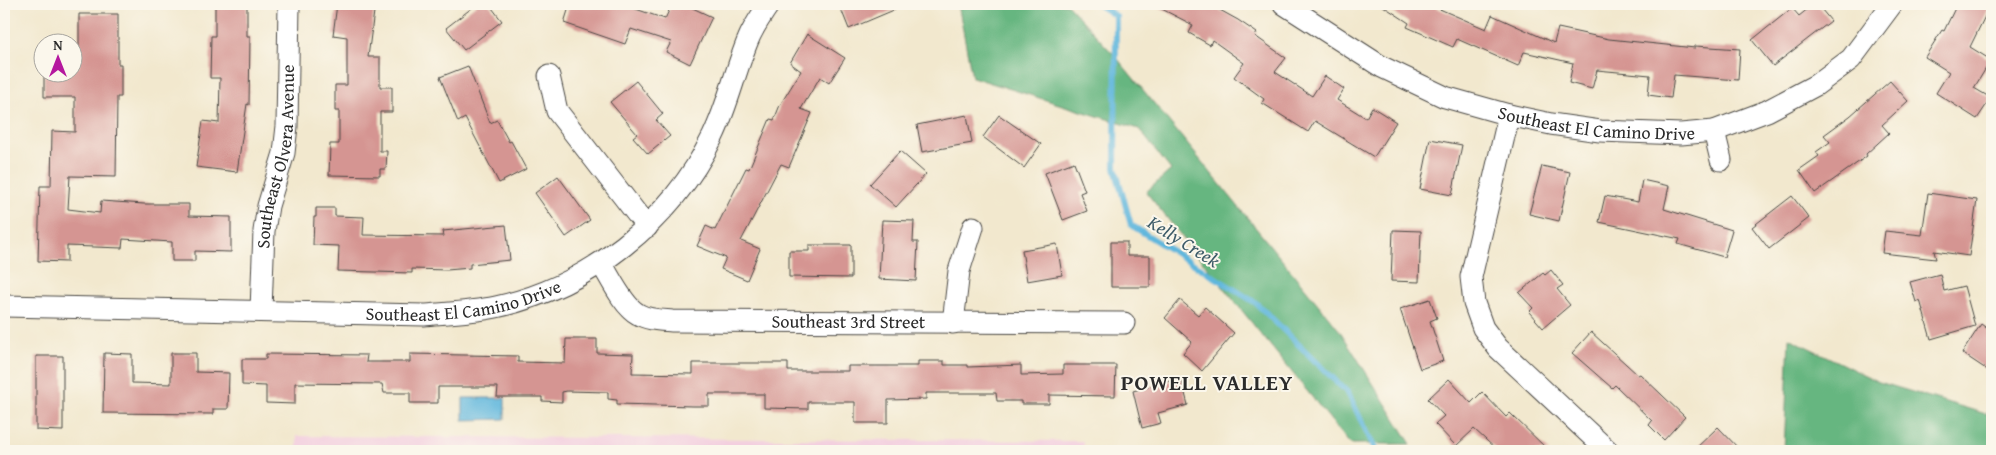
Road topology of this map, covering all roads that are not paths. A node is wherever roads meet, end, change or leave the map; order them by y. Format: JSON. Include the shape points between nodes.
{"nodes":[{"id":1,"x":289,"y":4,"type":"edge"},
{"id":2,"x":770,"y":4,"type":"edge"},
{"id":3,"x":1284,"y":4,"type":"edge"},
{"id":4,"x":1892,"y":4,"type":"edge"},
{"id":5,"x":549,"y":76,"type":"dead end"},
{"id":6,"x":1510,"y":115,"type":"junction"},
{"id":7,"x":1714,"y":131,"type":"junction"},
{"id":8,"x":1722,"y":160,"type":"dead end"},
{"id":9,"x":647,"y":227,"type":"junction"},
{"id":10,"x":973,"y":227,"type":"dead end"},
{"id":11,"x":601,"y":263,"type":"junction"},
{"id":12,"x":4,"y":306,"type":"edge"},
{"id":13,"x":261,"y":310,"type":"junction"},
{"id":14,"x":954,"y":323,"type":"junction"},
{"id":15,"x":1124,"y":323,"type":"dead end"},
{"id":16,"x":1608,"y":451,"type":"edge"}],
"edges":[{"from":1,"to":13,"type":"street","name":"Southeast Olvera Avenue","via":[[287,126],[284,153],[264,231]]},
{"from":2,"to":9,"type":"street","name":"Southeast El Camino Drive","via":[[749,38],[713,136],[673,198]]},
{"from":3,"to":6,"type":"street","name":"Southeast El Camino Drive","via":[[1382,67],[1445,96]]},
{"from":4,"to":7,"type":"street","name":"Southeast El Camino Drive","via":[[1851,59],[1816,85],[1767,112]]},
{"from":5,"to":9,"type":"street","via":[[557,112]]},
{"from":6,"to":7,"type":"street","name":"Southeast El Camino Drive","via":[[1600,131],[1681,134]]},
{"from":6,"to":16,"type":"street","via":[[1471,277],[1474,303],[1483,328],[1498,348]]},
{"from":7,"to":8,"type":"street"},
{"from":9,"to":11,"type":"street","name":"Southeast El Camino Drive"},
{"from":10,"to":14,"type":"street","via":[[959,271]]},
{"from":11,"to":13,"type":"street","name":"Southeast El Camino Drive","via":[[520,301],[460,313],[424,315]]},
{"from":11,"to":14,"type":"street","name":"Southeast 3rd Street","via":[[626,303],[637,314],[651,319]]},
{"from":12,"to":13,"type":"street","name":"Southeast El Camino Drive"},
{"from":14,"to":15,"type":"street","name":"Southeast 3rd Street"}]}
